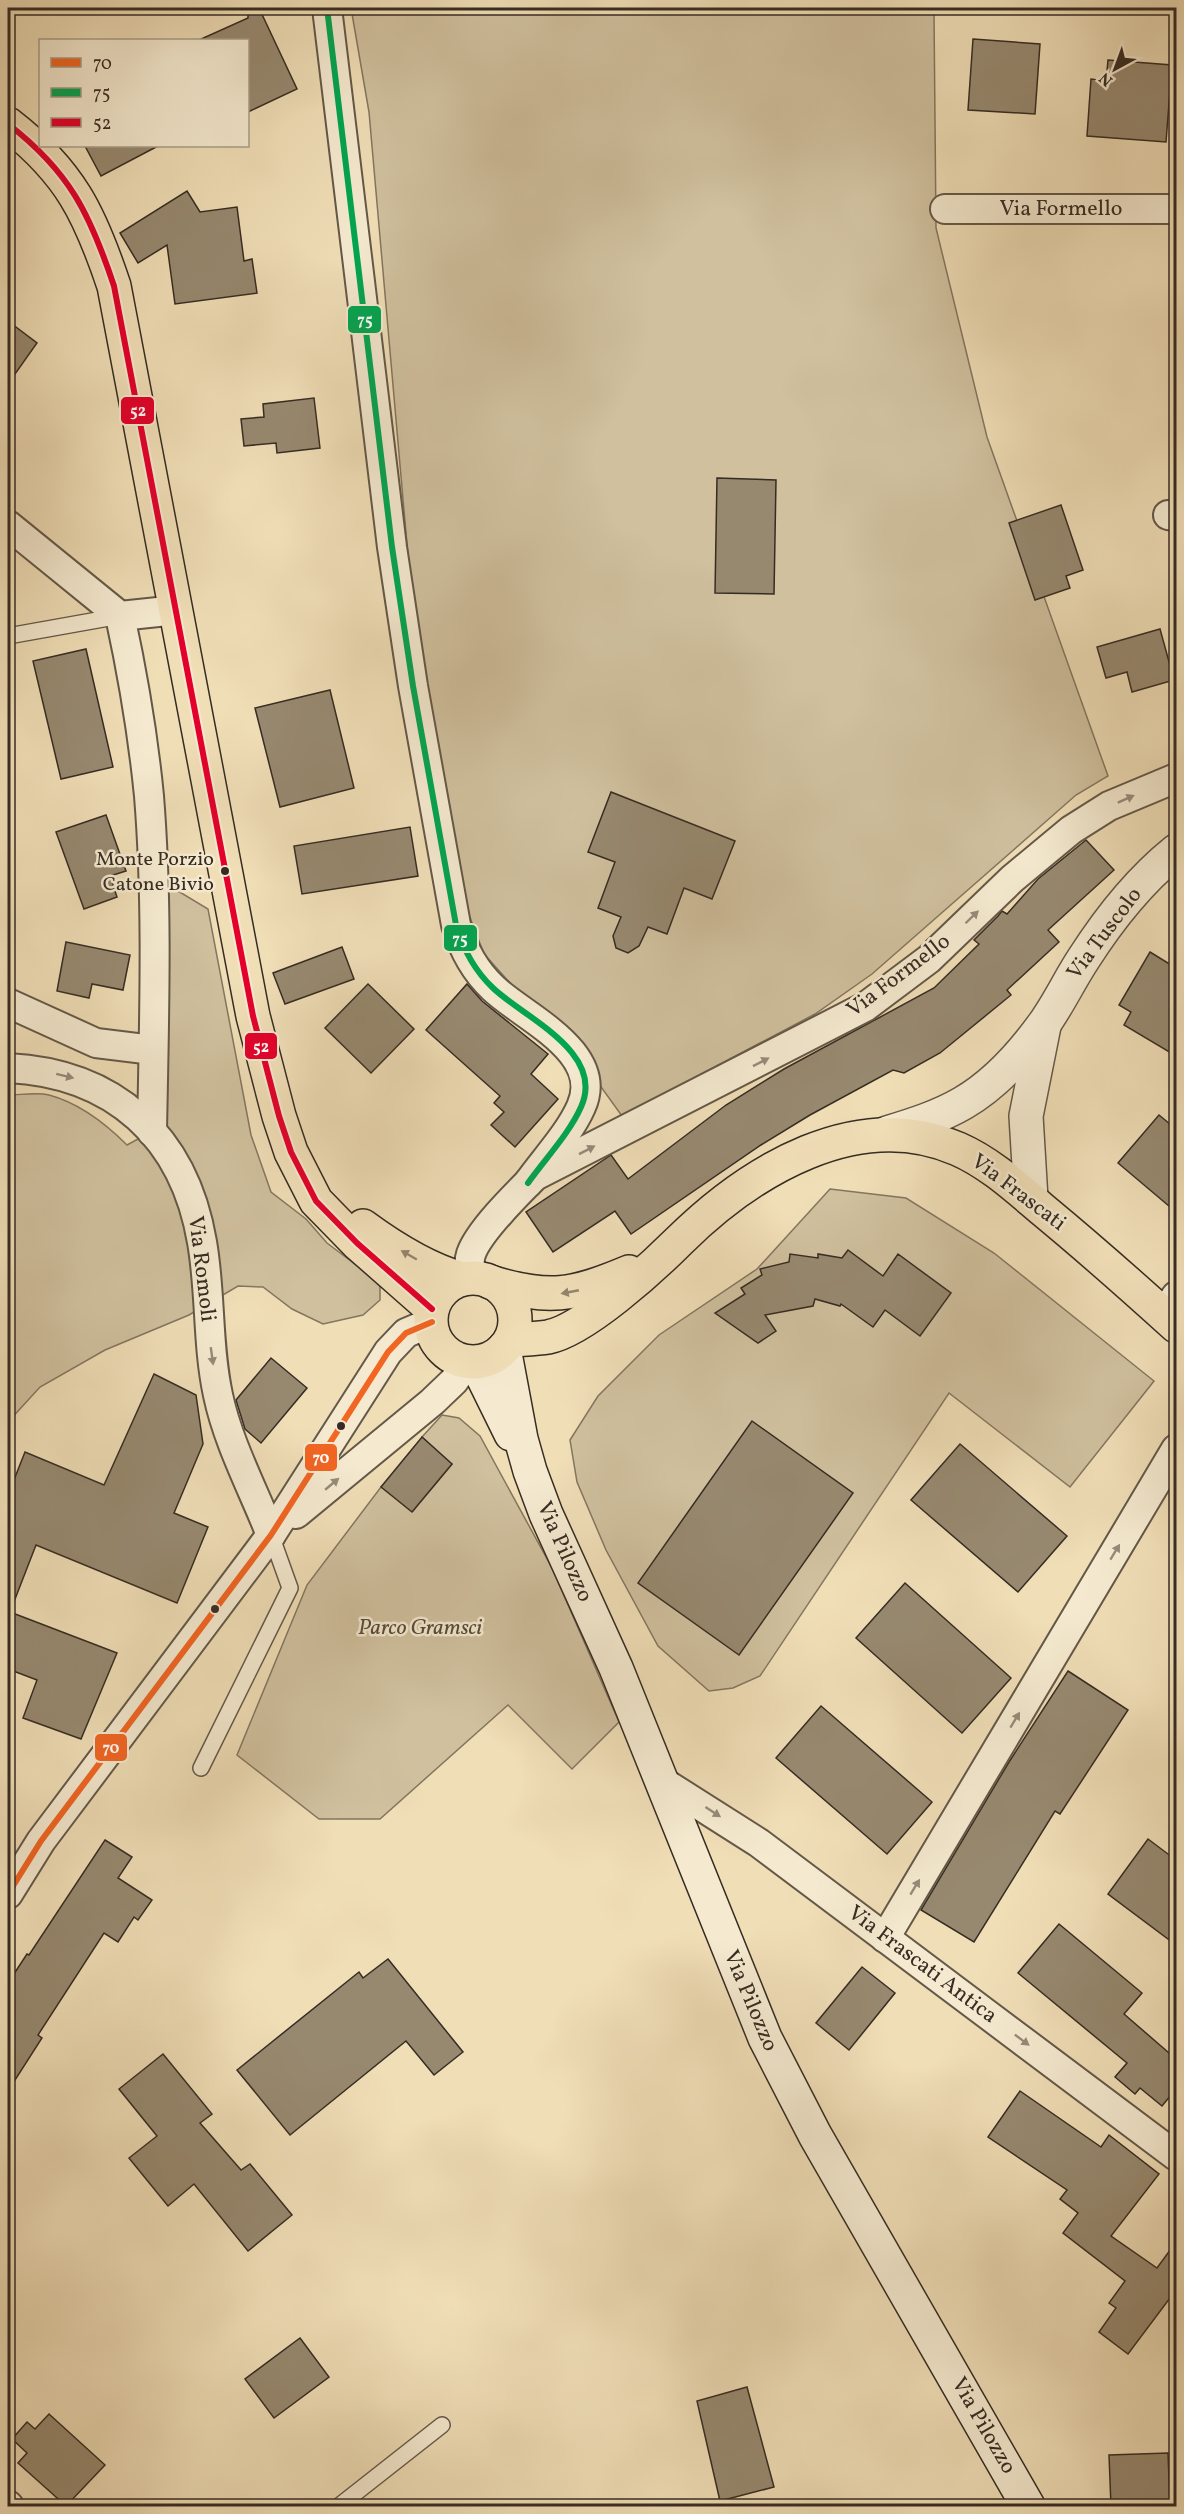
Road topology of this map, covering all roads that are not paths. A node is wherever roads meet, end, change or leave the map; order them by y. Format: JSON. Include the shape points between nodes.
{"nodes":[{"id":1,"x":327,"y":8,"type":"edge"},
{"id":2,"x":8,"y":124,"type":"edge"},
{"id":3,"x":1176,"y":209,"type":"edge"},
{"id":4,"x":945,"y":210,"type":"dead end"},
{"id":5,"x":8,"y":525,"type":"edge"},
{"id":6,"x":177,"y":610,"type":"junction"},
{"id":7,"x":120,"y":616,"type":"junction"},
{"id":8,"x":8,"y":636,"type":"edge"},
{"id":9,"x":1176,"y":778,"type":"edge"},
{"id":10,"x":1176,"y":851,"type":"edge"},
{"id":11,"x":8,"y":1003,"type":"edge"},
{"id":12,"x":1044,"y":1024,"type":"junction"},
{"id":13,"x":153,"y":1050,"type":"junction"},
{"id":14,"x":8,"y":1068,"type":"edge"},
{"id":15,"x":152,"y":1132,"type":"junction"},
{"id":16,"x":887,"y":1133,"type":"junction"},
{"id":17,"x":302,"y":1175,"type":"junction"},
{"id":18,"x":531,"y":1180,"type":"junction"},
{"id":19,"x":1031,"y":1199,"type":"junction"},
{"id":20,"x":679,"y":1241,"type":"junction"},
{"id":21,"x":475,"y":1280,"type":"junction"},
{"id":22,"x":1172,"y":1312,"type":"edge"},
{"id":23,"x":432,"y":1316,"type":"junction"},
{"id":24,"x":490,"y":1353,"type":"junction"},
{"id":25,"x":1176,"y":1449,"type":"edge"},
{"id":26,"x":271,"y":1535,"type":"junction"},
{"id":27,"x":201,"y":1768,"type":"dead end"},
{"id":28,"x":663,"y":1782,"type":"junction"},
{"id":29,"x":8,"y":1894,"type":"edge"},
{"id":30,"x":885,"y":1938,"type":"junction"},
{"id":31,"x":1176,"y":2156,"type":"edge"},
{"id":32,"x":442,"y":2425,"type":"dead end"},
{"id":33,"x":339,"y":2506,"type":"edge"},
{"id":34,"x":1028,"y":2506,"type":"edge"}],
"edges":[{"from":1,"to":18,"type":"street","via":[[392,547],[456,925],[466,954],[491,987],[553,1032],[574,1057],[585,1082],[581,1107]]},
{"from":2,"to":6,"type":"main road","via":[[43,154],[70,185],[106,261],[121,314]]},
{"from":3,"to":4,"type":"street","name":"Via Formello"},
{"from":5,"to":7,"type":"street"},
{"from":6,"to":7,"type":"street"},
{"from":6,"to":17,"type":"main road","via":[[253,1016],[279,1116]]},
{"from":7,"to":8,"type":"lane"},
{"from":7,"to":13,"type":"street","via":[[140,717],[149,795]]},
{"from":18,"to":9,"type":"street","name":"Via Formello","one_way":true,"via":[[866,1007],[930,959],[1012,879],[1071,830],[1109,806]]},
{"from":10,"to":12,"type":"main road","name":"Via Tuscolo","via":[[1108,924]]},
{"from":11,"to":13,"type":"street","via":[[96,1043]]},
{"from":12,"to":16,"type":"main road","via":[[1007,1067],[964,1102]]},
{"from":12,"to":19,"type":"main road","via":[[1026,1116]]},
{"from":13,"to":15,"type":"street"},
{"from":14,"to":15,"type":"street","name":"Via Romoli","one_way":true,"via":[[51,1073],[94,1086],[123,1104]]},
{"from":15,"to":26,"type":"street","name":"Via Romoli","one_way":true,"via":[[180,1175],[198,1221],[218,1394],[228,1431]]},
{"from":16,"to":19,"type":"main road","name":"Via Frascati","via":[[926,1139],[960,1150]]},
{"from":16,"to":20,"type":"main road","name":"Via Frascati","via":[[835,1142],[773,1170],[733,1194]]},
{"from":21,"to":17,"type":"main road","name":"Via Frascati","one_way":true,"via":[[442,1273],[378,1237]]},
{"from":17,"to":23,"type":"main road","via":[[316,1201],[337,1224]]},
{"from":18,"to":21,"type":"street","via":[[471,1254],[469,1265]]},
{"from":19,"to":22,"type":"main road","name":"Via Frascati"},
{"from":20,"to":21,"type":"main road","name":"Via Frascati","one_way":true,"via":[[648,1263],[574,1292],[525,1293]]},
{"from":20,"to":24,"type":"main road","name":"Via Frascati","via":[[641,1277],[589,1315],[550,1336]]},
{"from":21,"to":23,"type":"main road","via":[[443,1288]]},
{"from":21,"to":24,"type":"main road","via":[[510,1300],[515,1313]]},
{"from":23,"to":24,"type":"main road","via":[[440,1345],[448,1354]]},
{"from":23,"to":26,"type":"street","via":[[406,1333],[388,1352]]},
{"from":26,"to":24,"type":"street","one_way":true},
{"from":24,"to":28,"type":"main road","name":"Via Pilozzo","via":[[546,1515]]},
{"from":30,"to":25,"type":"street","one_way":true},
{"from":26,"to":27,"type":"lane","via":[[290,1587]]},
{"from":26,"to":29,"type":"street","via":[[41,1841]]},
{"from":28,"to":30,"type":"street","name":"Via Frascati Antica","one_way":true,"via":[[759,1843]]},
{"from":28,"to":34,"type":"main road","name":"Via Pilozzo","via":[[739,1979],[789,2087]]},
{"from":30,"to":31,"type":"street","name":"Via Frascati Antica","one_way":true},
{"from":32,"to":33,"type":"lane"}]}
